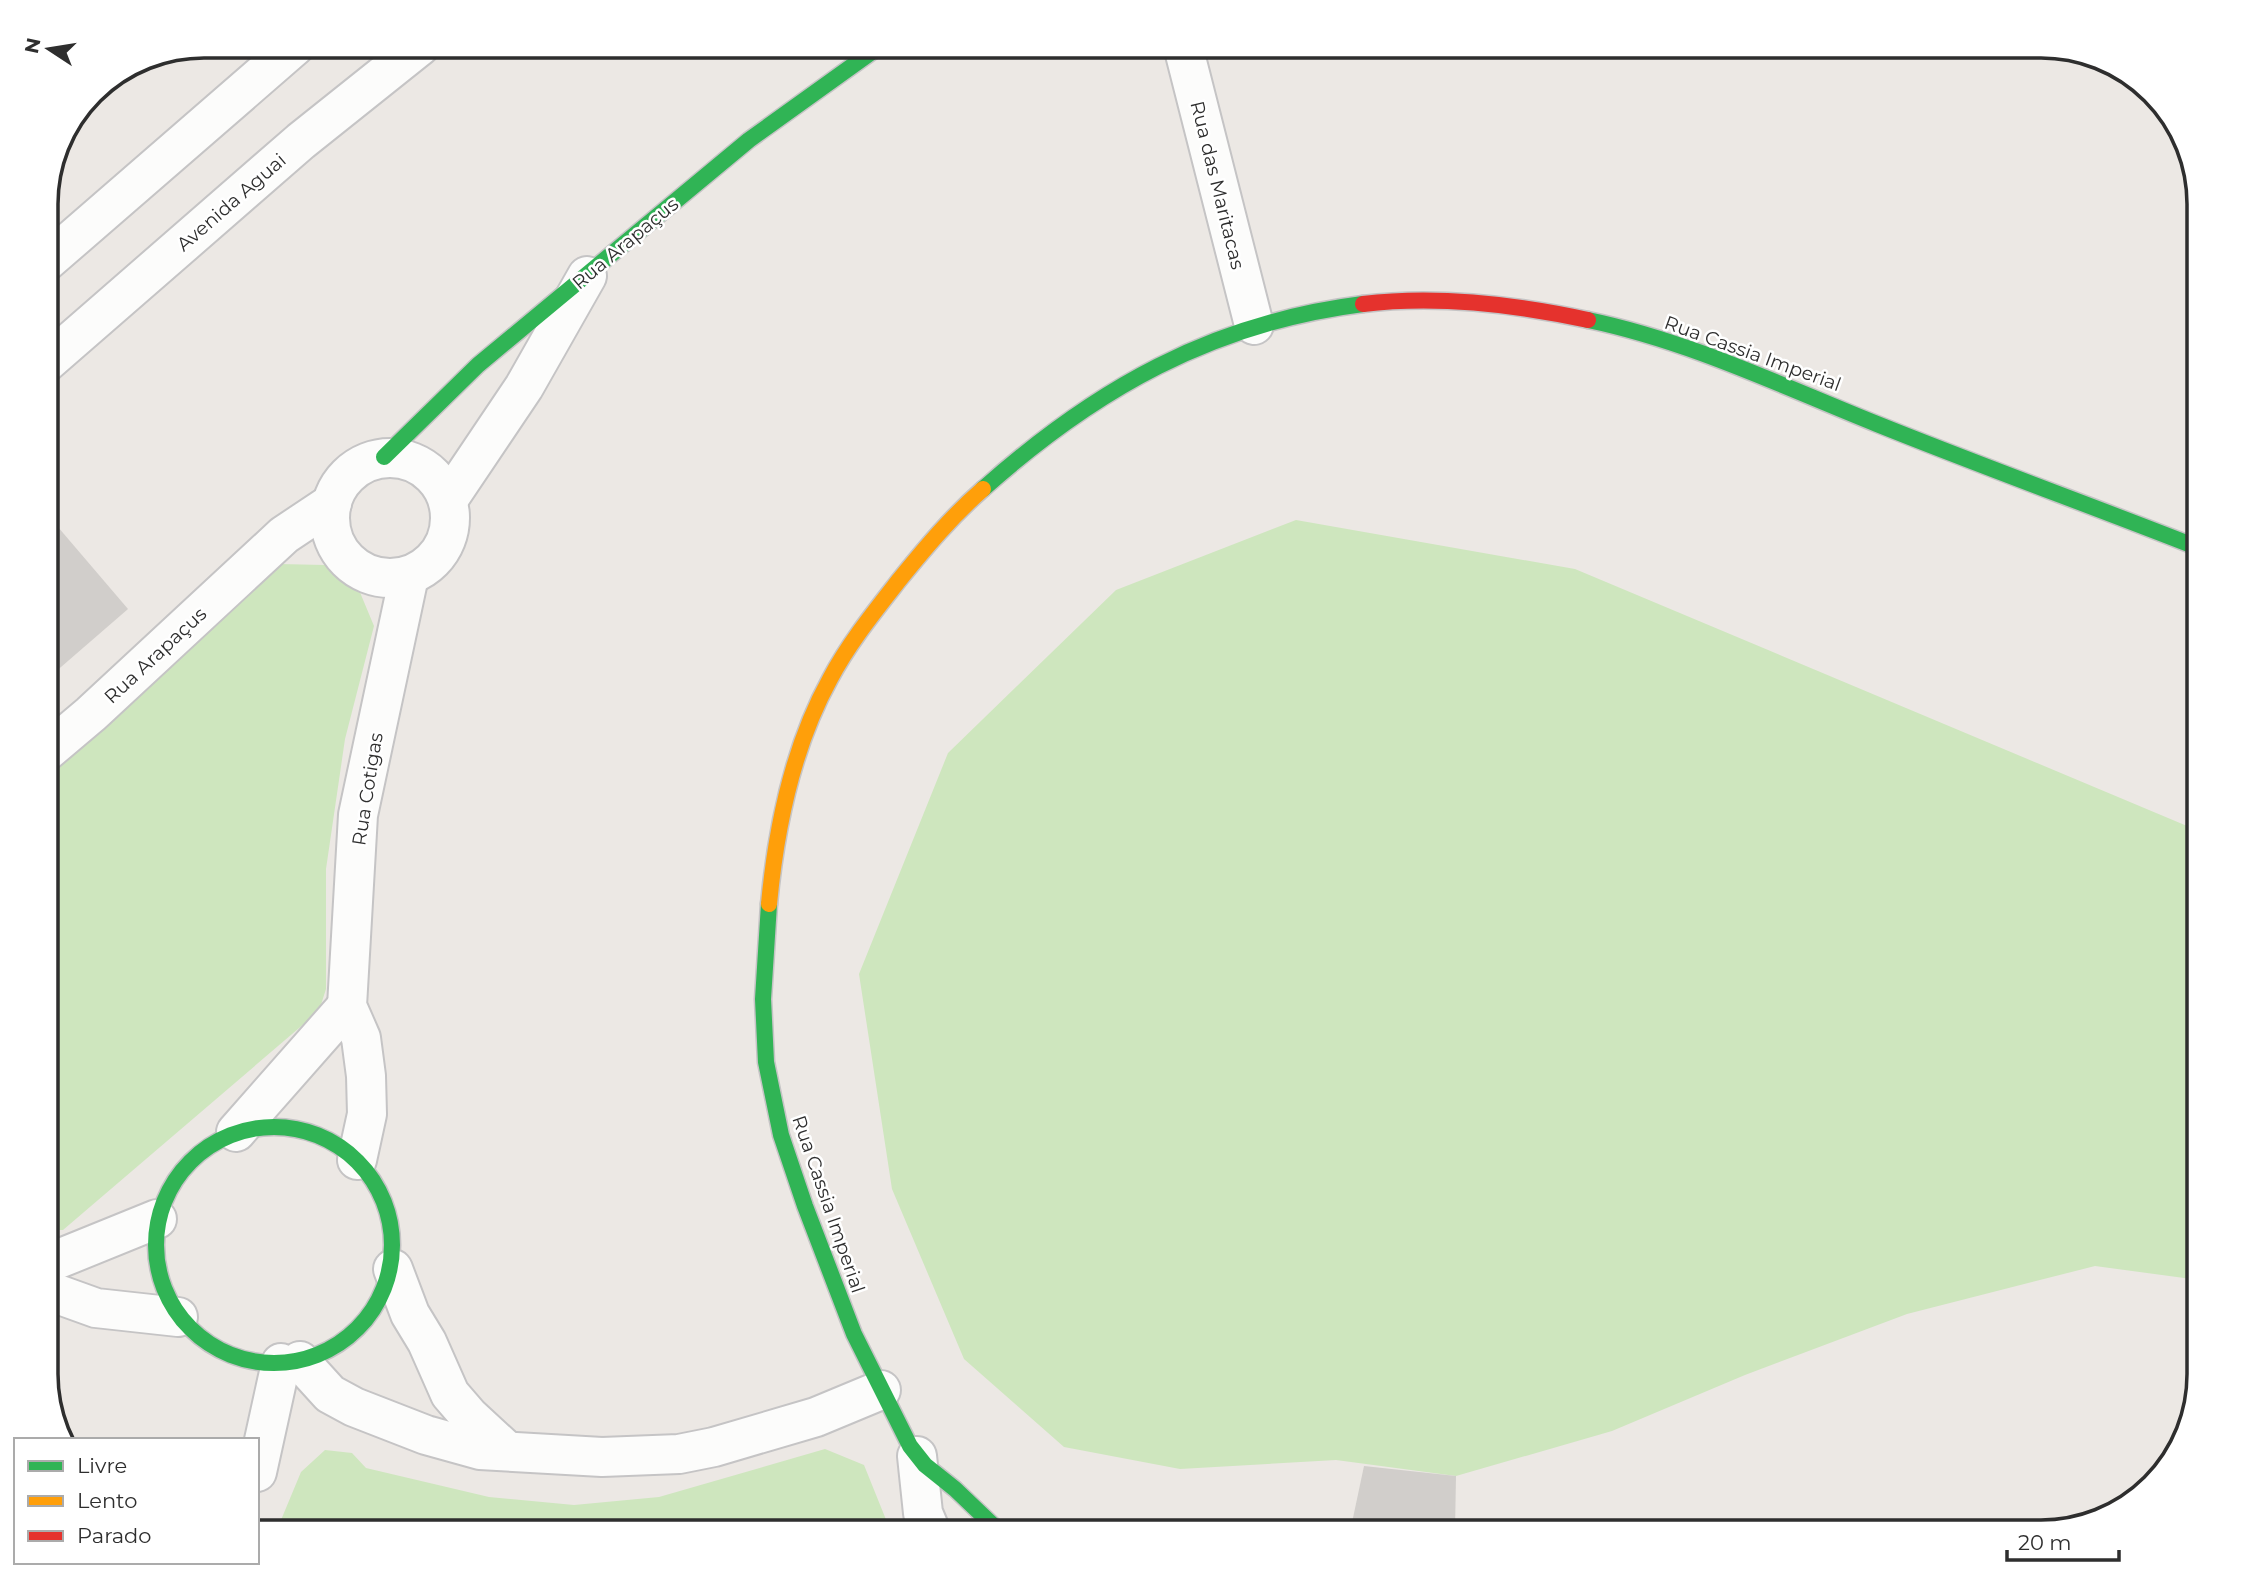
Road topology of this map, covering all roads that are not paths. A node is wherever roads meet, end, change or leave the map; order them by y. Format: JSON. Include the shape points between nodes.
{"nodes":[{"id":1,"x":281,"y":58,"type":"edge"},
{"id":2,"x":405,"y":58,"type":"edge"},
{"id":3,"x":863,"y":58,"type":"edge"},
{"id":4,"x":1186,"y":58,"type":"edge"},
{"id":5,"x":58,"y":252,"type":"edge"},
{"id":6,"x":588,"y":274,"type":"junction"},
{"id":7,"x":1254,"y":325,"type":"junction"},
{"id":8,"x":58,"y":353,"type":"edge"},
{"id":9,"x":384,"y":457,"type":"junction"},
{"id":10,"x":448,"y":500,"type":"junction"},
{"id":11,"x":332,"y":503,"type":"junction"},
{"id":12,"x":2187,"y":543,"type":"edge"},
{"id":13,"x":342,"y":556,"type":"junction"},
{"id":14,"x":262,"y":557,"type":"junction"},
{"id":15,"x":409,"y":576,"type":"junction"},
{"id":16,"x":58,"y":742,"type":"edge"},
{"id":17,"x":346,"y":1006,"type":"junction"},
{"id":18,"x":236,"y":1132,"type":"junction"},
{"id":19,"x":357,"y":1160,"type":"junction"},
{"id":20,"x":157,"y":1219,"type":"junction"},
{"id":21,"x":58,"y":1259,"type":"edge"},
{"id":22,"x":393,"y":1269,"type":"junction"},
{"id":23,"x":58,"y":1294,"type":"edge"},
{"id":24,"x":178,"y":1317,"type":"junction"},
{"id":25,"x":290,"y":1362,"type":"junction"},
{"id":26,"x":881,"y":1390,"type":"junction"},
{"id":27,"x":508,"y":1451,"type":"junction"},
{"id":28,"x":916,"y":1456,"type":"junction"},
{"id":29,"x":259,"y":1465,"type":"edge"},
{"id":30,"x":926,"y":1520,"type":"edge"},
{"id":31,"x":987,"y":1520,"type":"edge"}],
"edges":[{"from":1,"to":5,"type":"street"},
{"from":2,"to":8,"type":"street","name":"Avenida Aguai","via":[[301,141]]},
{"from":3,"to":6,"type":"street","name":"Rua Arapaçus","via":[[749,140]]},
{"from":4,"to":7,"type":"street","name":"Rua das Maritacas"},
{"from":6,"to":9,"type":"street","name":"Rua Arapaçus","via":[[478,365]]},
{"from":6,"to":10,"type":"street","via":[[524,387]]},
{"from":7,"to":12,"type":"street","name":"Rua Cassia Imperial","via":[[1333,307],[1465,300],[1594,322],[1685,347]]},
{"from":7,"to":26,"type":"street","name":"Rua Cassia Imperial","via":[[1188,351],[1066,418],[962,506],[916,555],[864,627],[824,689],[798,760],[770,884],[762,1008],[766,1065],[791,1171],[843,1311]]},
{"from":9,"to":10,"type":"street","via":[[424,467],[439,481]]},
{"from":9,"to":11,"type":"street","via":[[351,472]]},
{"from":10,"to":15,"type":"street","via":[[451,519],[444,546],[426,568]]},
{"from":11,"to":13,"type":"street","via":[[331,530]]},
{"from":11,"to":14,"type":"street","name":"Rua Arapaçus","via":[[300,522]]},
{"from":13,"to":14,"type":"street","via":[[299,553]]},
{"from":13,"to":15,"type":"street","via":[[372,577]]},
{"from":14,"to":16,"type":"street","name":"Rua Arapaçus"},
{"from":15,"to":17,"type":"street","name":"Rua Cotigas","via":[[358,815]]},
{"from":17,"to":18,"type":"street"},
{"from":17,"to":19,"type":"street","via":[[361,1038],[366,1076],[367,1114]]},
{"from":18,"to":19,"type":"street","via":[[268,1125],[300,1129],[331,1140]]},
{"from":18,"to":20,"type":"street","via":[[200,1151],[173,1181]]},
{"from":19,"to":22,"type":"street","via":[[377,1187],[390,1218]]},
{"from":20,"to":21,"type":"street"},
{"from":20,"to":24,"type":"street","via":[[157,1265],[162,1287]]},
{"from":22,"to":25,"type":"street","via":[[366,1320],[336,1346]]},
{"from":22,"to":27,"type":"street","via":[[450,1394]]},
{"from":23,"to":24,"type":"street","via":[[96,1308]]},
{"from":24,"to":25,"type":"street","via":[[203,1341],[233,1357]]},
{"from":25,"to":27,"type":"street","via":[[354,1407],[439,1439],[480,1450]]},
{"from":25,"to":29,"type":"street"},
{"from":26,"to":27,"type":"street","via":[[816,1417],[678,1454],[602,1457]]},
{"from":26,"to":28,"type":"street","name":"Rua Cassia Imperial"},
{"from":28,"to":30,"type":"street"},
{"from":28,"to":31,"type":"street","name":"Rua Cassia Imperial"}]}
